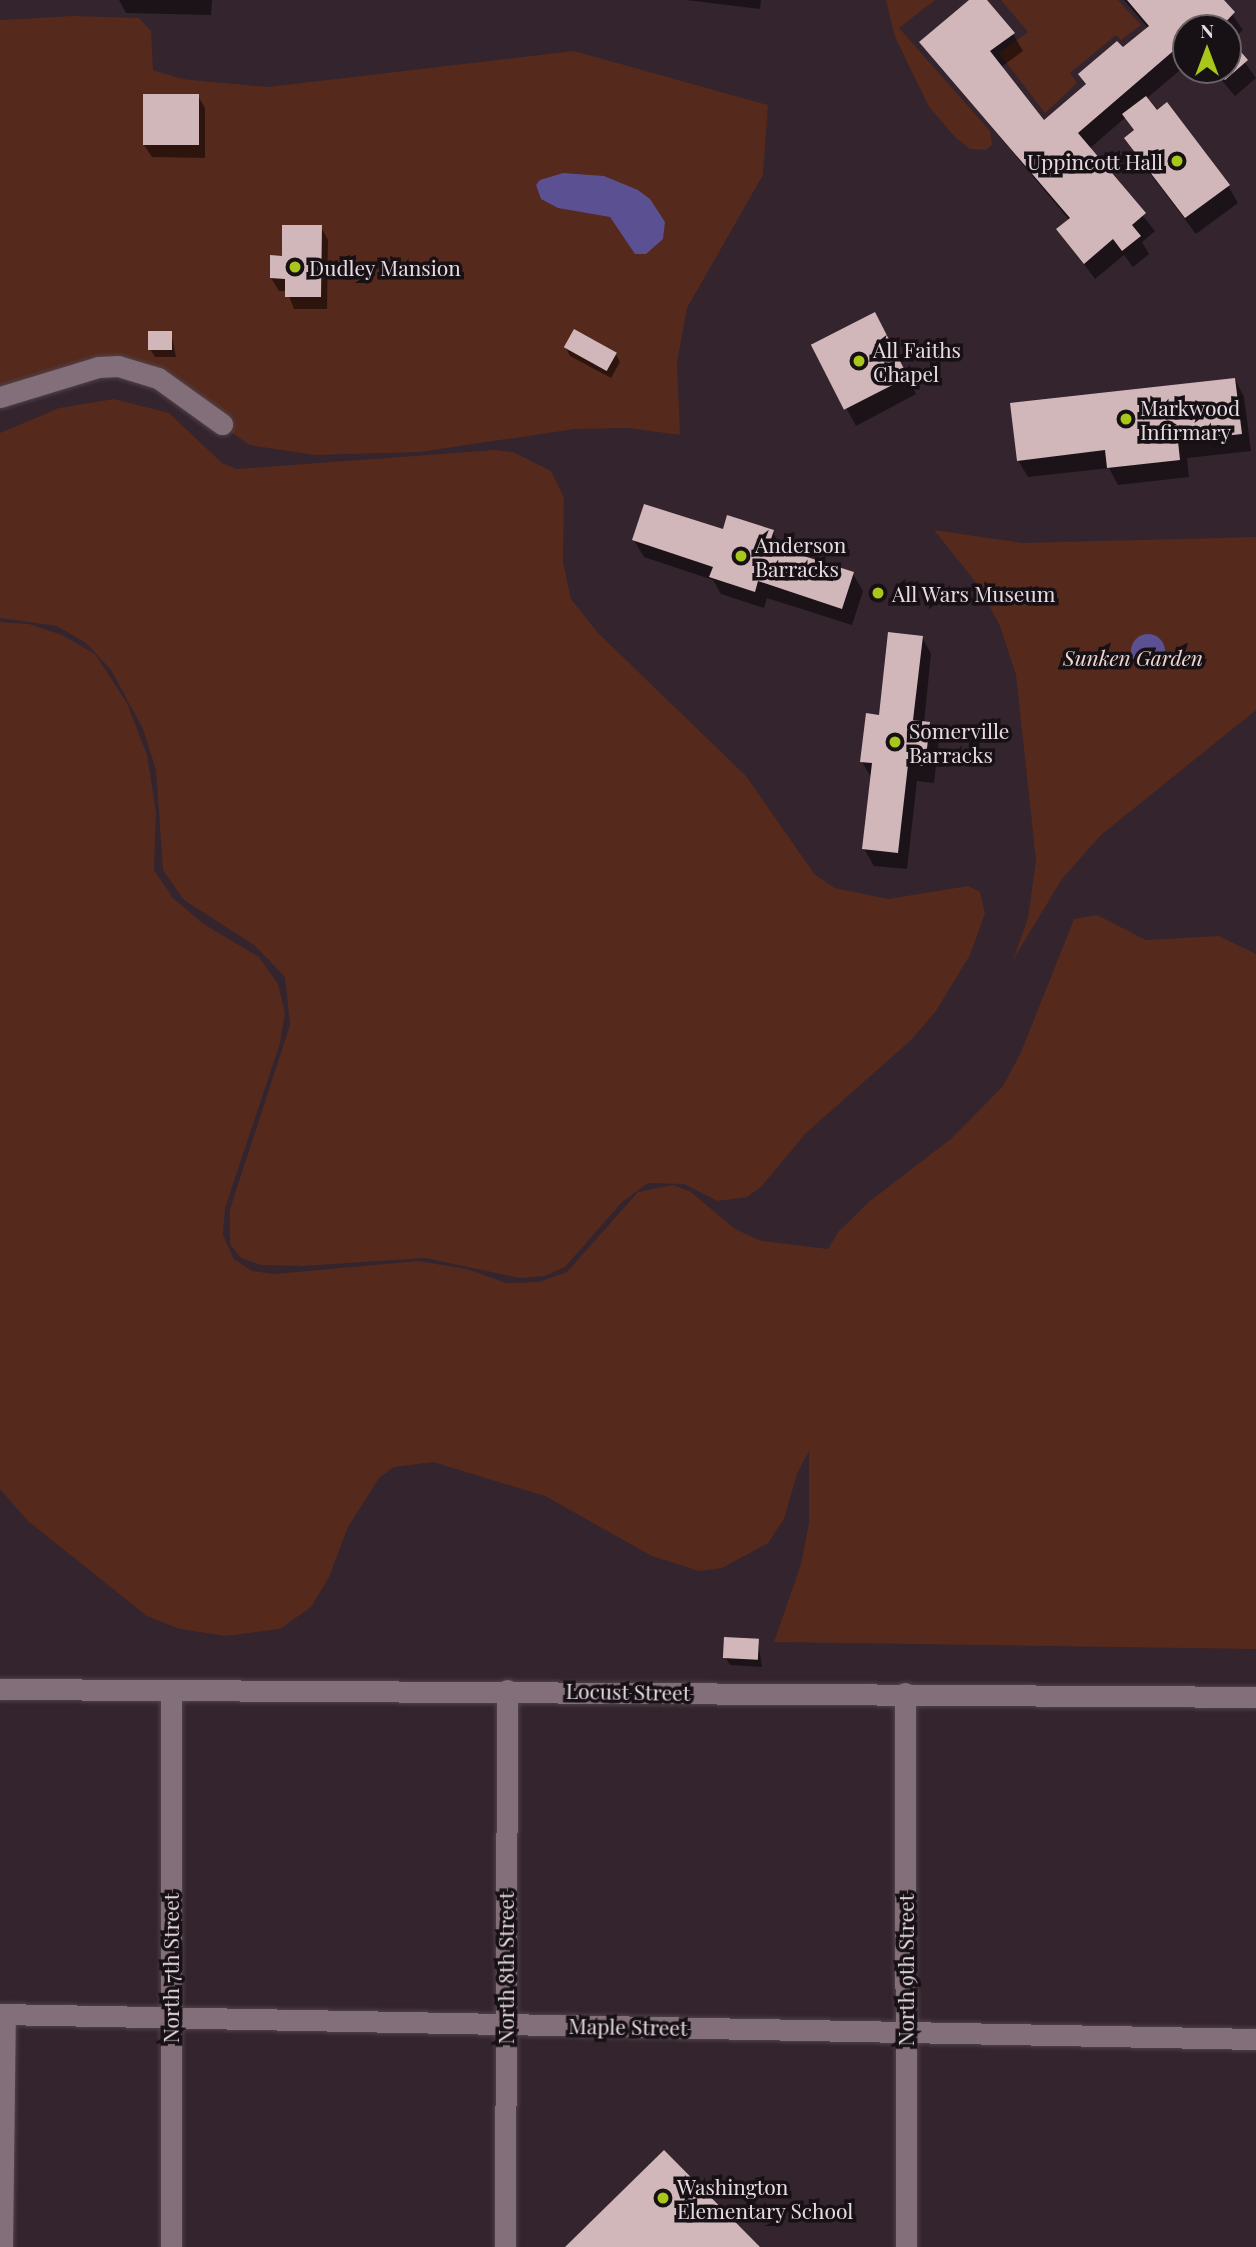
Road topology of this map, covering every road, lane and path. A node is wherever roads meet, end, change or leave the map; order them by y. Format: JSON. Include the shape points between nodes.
{"nodes":[{"id":1,"x":0,"y":397,"type":"edge"},
{"id":2,"x":222,"y":424,"type":"dead end"},
{"id":3,"x":0,"y":1689,"type":"edge"},
{"id":4,"x":171,"y":1690,"type":"junction"},
{"id":5,"x":507,"y":1690,"type":"junction"},
{"id":6,"x":905,"y":1693,"type":"junction"},
{"id":7,"x":1256,"y":1697,"type":"edge"},
{"id":8,"x":2,"y":2014,"type":"edge"},
{"id":9,"x":169,"y":2017,"type":"junction"},
{"id":10,"x":504,"y":2024,"type":"junction"},
{"id":11,"x":905,"y":2031,"type":"junction"},
{"id":12,"x":1256,"y":2039,"type":"edge"},
{"id":13,"x":2,"y":2247,"type":"edge"},
{"id":14,"x":171,"y":2247,"type":"edge"},
{"id":15,"x":505,"y":2247,"type":"edge"},
{"id":16,"x":906,"y":2247,"type":"edge"}],
"edges":[{"from":1,"to":2,"type":"street","via":[[98,367],[118,366],[158,378]]},
{"from":3,"to":4,"type":"street","name":"Locust Street"},
{"from":4,"to":5,"type":"street","name":"Locust Street"},
{"from":4,"to":9,"type":"street","name":"North 7th Street"},
{"from":5,"to":6,"type":"street","name":"Locust Street"},
{"from":5,"to":10,"type":"street","name":"North 8th Street"},
{"from":6,"to":7,"type":"street","name":"Locust Street"},
{"from":6,"to":11,"type":"street","name":"North 9th Street"},
{"from":8,"to":9,"type":"street","name":"Maple Street"},
{"from":8,"to":13,"type":"street"},
{"from":9,"to":10,"type":"street","name":"Maple Street"},
{"from":9,"to":14,"type":"street","name":"North 7th Street"},
{"from":10,"to":11,"type":"street","name":"Maple Street"},
{"from":10,"to":15,"type":"street","name":"North 8th Street"},
{"from":11,"to":12,"type":"street","name":"Maple Street"},
{"from":11,"to":16,"type":"street","name":"North 9th Street"}]}
